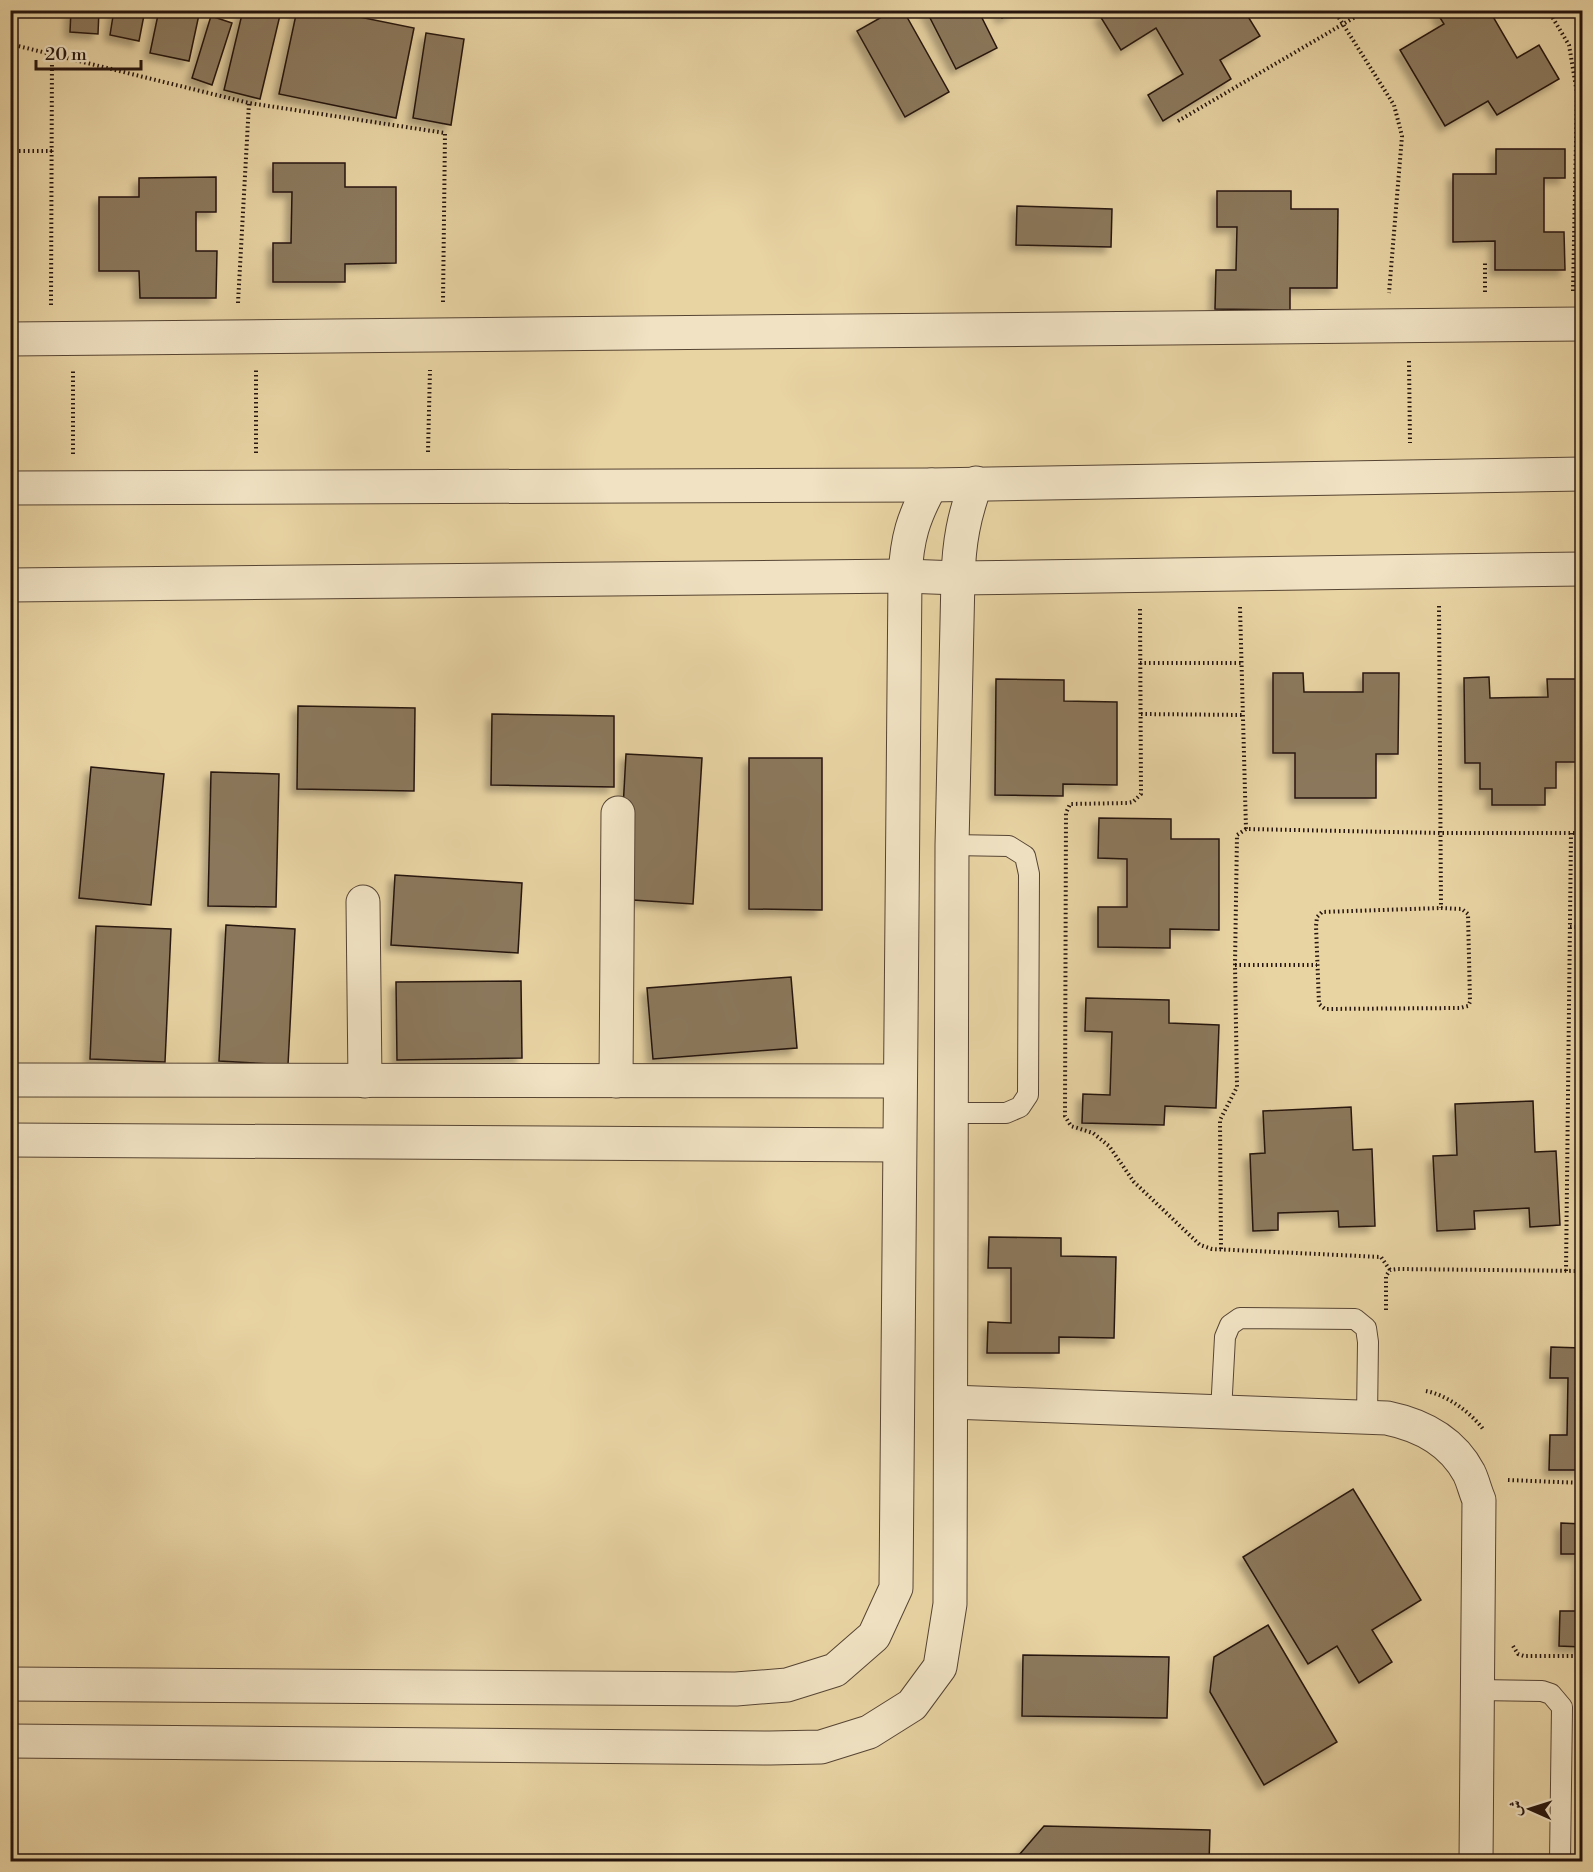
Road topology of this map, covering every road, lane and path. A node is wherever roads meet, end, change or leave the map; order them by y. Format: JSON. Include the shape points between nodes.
{"nodes":[{"id":1,"x":1334,"y":10,"type":"edge"},
{"id":2,"x":1366,"y":10,"type":"edge"},
{"id":3,"x":1548,"y":10,"type":"edge"},
{"id":4,"x":1343,"y":25,"type":"junction"},
{"id":5,"x":10,"y":44,"type":"edge"},
{"id":6,"x":52,"y":55,"type":"junction"},
{"id":7,"x":1580,"y":93,"type":"edge"},
{"id":8,"x":249,"y":103,"type":"junction"},
{"id":9,"x":1178,"y":121,"type":"dead end"},
{"id":10,"x":10,"y":151,"type":"edge"},
{"id":11,"x":52,"y":151,"type":"junction"},
{"id":12,"x":1578,"y":324,"type":"edge"},
{"id":13,"x":1398,"y":326,"type":"junction"},
{"id":14,"x":437,"y":336,"type":"junction"},
{"id":15,"x":247,"y":337,"type":"junction"},
{"id":16,"x":10,"y":339,"type":"edge"},
{"id":17,"x":62,"y":339,"type":"junction"},
{"id":18,"x":1582,"y":474,"type":"edge"},
{"id":19,"x":1410,"y":477,"type":"junction"},
{"id":20,"x":976,"y":483,"type":"junction"},
{"id":21,"x":930,"y":484,"type":"junction"},
{"id":22,"x":256,"y":486,"type":"junction"},
{"id":23,"x":428,"y":486,"type":"junction"},
{"id":24,"x":72,"y":487,"type":"junction"},
{"id":25,"x":10,"y":488,"type":"edge"},
{"id":26,"x":1582,"y":569,"type":"edge"},
{"id":27,"x":1439,"y":571,"type":"junction"},
{"id":28,"x":1239,"y":574,"type":"junction"},
{"id":29,"x":1139,"y":575,"type":"junction"},
{"id":30,"x":905,"y":576,"type":"junction"},
{"id":31,"x":958,"y":578,"type":"junction"},
{"id":32,"x":10,"y":585,"type":"edge"},
{"id":33,"x":1140,"y":663,"type":"junction"},
{"id":34,"x":1241,"y":663,"type":"junction"},
{"id":35,"x":1141,"y":714,"type":"junction"},
{"id":36,"x":1243,"y":715,"type":"junction"},
{"id":37,"x":618,"y":813,"type":"dead end"},
{"id":38,"x":1246,"y":829,"type":"junction"},
{"id":39,"x":1440,"y":833,"type":"junction"},
{"id":40,"x":1571,"y":833,"type":"junction"},
{"id":41,"x":1582,"y":833,"type":"edge"},
{"id":42,"x":952,"y":845,"type":"junction"},
{"id":43,"x":363,"y":902,"type":"dead end"},
{"id":44,"x":1441,"y":908,"type":"junction"},
{"id":45,"x":1570,"y":927,"type":"junction"},
{"id":46,"x":1582,"y":927,"type":"edge"},
{"id":47,"x":1235,"y":964,"type":"junction"},
{"id":48,"x":1317,"y":965,"type":"junction"},
{"id":49,"x":10,"y":1080,"type":"edge"},
{"id":50,"x":365,"y":1080,"type":"junction"},
{"id":51,"x":616,"y":1081,"type":"junction"},
{"id":52,"x":900,"y":1081,"type":"junction"},
{"id":53,"x":952,"y":1113,"type":"junction"},
{"id":54,"x":10,"y":1140,"type":"edge"},
{"id":55,"x":899,"y":1145,"type":"junction"},
{"id":56,"x":1221,"y":1249,"type":"junction"},
{"id":57,"x":1390,"y":1270,"type":"junction"},
{"id":58,"x":1566,"y":1271,"type":"junction"},
{"id":59,"x":1582,"y":1271,"type":"edge"},
{"id":60,"x":1386,"y":1312,"type":"dead end"},
{"id":61,"x":951,"y":1402,"type":"junction"},
{"id":62,"x":1221,"y":1412,"type":"junction"},
{"id":63,"x":1367,"y":1417,"type":"junction"},
{"id":64,"x":1508,"y":1480,"type":"dead end"},
{"id":65,"x":1582,"y":1483,"type":"edge"},
{"id":66,"x":10,"y":1684,"type":"edge"},
{"id":67,"x":1478,"y":1690,"type":"junction"},
{"id":68,"x":10,"y":1741,"type":"edge"},
{"id":69,"x":1476,"y":1862,"type":"edge"},
{"id":70,"x":1560,"y":1862,"type":"edge"}],
"edges":[{"from":1,"to":4,"type":"path"},
{"from":2,"to":4,"type":"path"},
{"from":3,"to":7,"type":"path","via":[[1569,45]]},
{"from":4,"to":9,"type":"path"},
{"from":4,"to":13,"type":"path","via":[[1394,105],[1402,136]]},
{"from":5,"to":6,"type":"path"},
{"from":6,"to":8,"type":"path"},
{"from":6,"to":11,"type":"path"},
{"from":7,"to":12,"type":"path"},
{"from":8,"to":14,"type":"path","via":[[446,132]]},
{"from":8,"to":15,"type":"path"},
{"from":10,"to":11,"type":"path"},
{"from":11,"to":17,"type":"path"},
{"from":12,"to":13,"type":"street"},
{"from":13,"to":14,"type":"street"},
{"from":13,"to":19,"type":"path"},
{"from":14,"to":15,"type":"street"},
{"from":14,"to":23,"type":"path"},
{"from":15,"to":17,"type":"street"},
{"from":15,"to":22,"type":"path"},
{"from":16,"to":17,"type":"street"},
{"from":17,"to":24,"type":"path"},
{"from":18,"to":19,"type":"street"},
{"from":19,"to":20,"type":"street"},
{"from":20,"to":21,"type":"street"},
{"from":20,"to":31,"type":"street","via":[[961,535]]},
{"from":21,"to":23,"type":"street"},
{"from":21,"to":30,"type":"street","via":[[907,544]]},
{"from":22,"to":23,"type":"street"},
{"from":22,"to":24,"type":"street"},
{"from":24,"to":25,"type":"street"},
{"from":26,"to":27,"type":"street"},
{"from":27,"to":28,"type":"street"},
{"from":27,"to":39,"type":"path"},
{"from":28,"to":29,"type":"street"},
{"from":28,"to":34,"type":"path"},
{"from":29,"to":31,"type":"street"},
{"from":29,"to":33,"type":"path"},
{"from":30,"to":31,"type":"street"},
{"from":30,"to":32,"type":"street"},
{"from":30,"to":52,"type":"street"},
{"from":31,"to":42,"type":"street"},
{"from":33,"to":34,"type":"path"},
{"from":33,"to":35,"type":"path"},
{"from":34,"to":36,"type":"path"},
{"from":35,"to":36,"type":"path"},
{"from":35,"to":56,"type":"path","via":[[1142,788],[1138,798],[1127,803],[1070,804],[1066,813],[1065,1116],[1071,1126],[1093,1133],[1109,1146],[1134,1182],[1200,1245]]},
{"from":36,"to":38,"type":"path"},
{"from":37,"to":51,"type":"street"},
{"from":38,"to":39,"type":"path"},
{"from":38,"to":47,"type":"path","via":[[1236,840]]},
{"from":39,"to":40,"type":"path"},
{"from":39,"to":44,"type":"path"},
{"from":40,"to":41,"type":"path"},
{"from":40,"to":45,"type":"path"},
{"from":42,"to":53,"type":"street"},
{"from":42,"to":53,"type":"lane","via":[[1009,846],[1025,856],[1029,909],[1028,1095],[1020,1107],[1006,1113]]},
{"from":43,"to":50,"type":"street"},
{"from":44,"to":48,"type":"path","via":[[1322,912],[1317,921]]},
{"from":44,"to":48,"type":"path","via":[[1462,909],[1468,914],[1470,1002],[1464,1008],[1325,1009],[1318,1001]]},
{"from":45,"to":46,"type":"path"},
{"from":45,"to":58,"type":"path"},
{"from":47,"to":48,"type":"path"},
{"from":47,"to":56,"type":"path","via":[[1237,1087],[1220,1120]]},
{"from":49,"to":50,"type":"street"},
{"from":50,"to":51,"type":"street"},
{"from":51,"to":52,"type":"street"},
{"from":52,"to":55,"type":"street"},
{"from":53,"to":61,"type":"street"},
{"from":54,"to":55,"type":"street"},
{"from":55,"to":66,"type":"street","via":[[896,1588],[874,1636],[835,1670],[787,1685],[736,1689]]},
{"from":56,"to":57,"type":"path","via":[[1381,1257]]},
{"from":57,"to":58,"type":"path"},
{"from":57,"to":60,"type":"path","via":[[1386,1276]]},
{"from":58,"to":59,"type":"path"},
{"from":61,"to":62,"type":"street"},
{"from":61,"to":68,"type":"street","via":[[950,1604],[940,1667],[912,1705],[869,1732],[821,1747],[770,1748]]},
{"from":62,"to":63,"type":"street"},
{"from":62,"to":63,"type":"lane","via":[[1225,1337],[1230,1325],[1240,1318],[1355,1319],[1366,1328],[1368,1342]]},
{"from":63,"to":67,"type":"street","via":[[1402,1421],[1426,1430],[1450,1447],[1468,1472],[1479,1500]]},
{"from":64,"to":65,"type":"path"},
{"from":67,"to":69,"type":"street"},
{"from":67,"to":70,"type":"lane","via":[[1542,1691],[1551,1694],[1563,1707]]}]}
